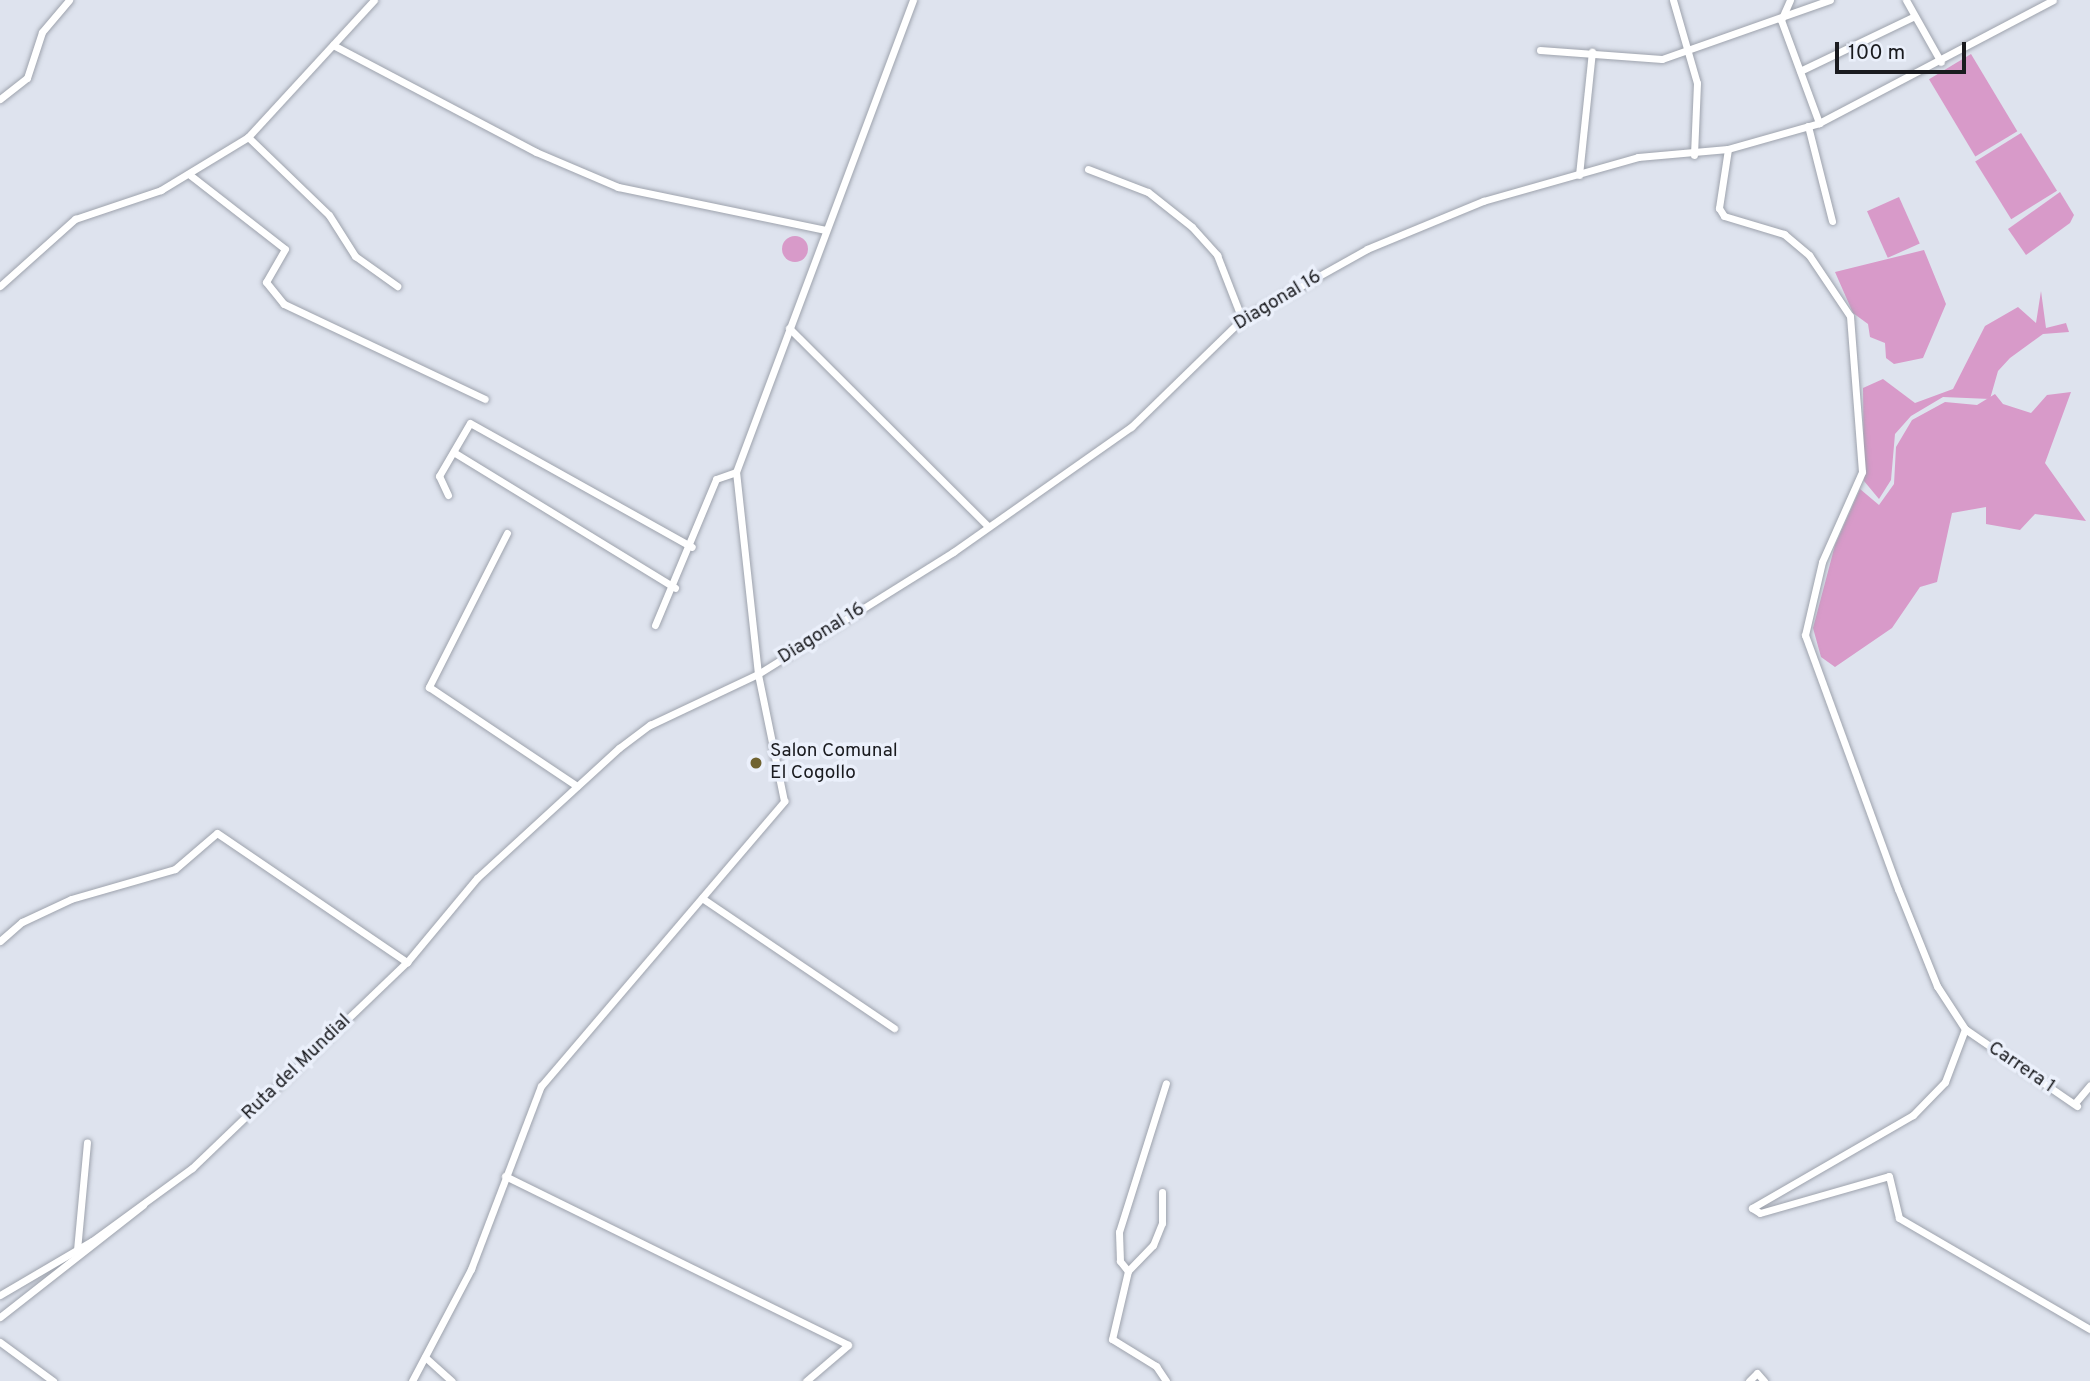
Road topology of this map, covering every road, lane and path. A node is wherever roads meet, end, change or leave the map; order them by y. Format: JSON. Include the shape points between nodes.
{"nodes":[{"id":1,"x":69,"y":0,"type":"edge"},
{"id":2,"x":374,"y":0,"type":"edge"},
{"id":3,"x":913,"y":0,"type":"edge"},
{"id":4,"x":1673,"y":0,"type":"edge"},
{"id":5,"x":1790,"y":0,"type":"edge"},
{"id":6,"x":1830,"y":0,"type":"edge"},
{"id":7,"x":1906,"y":0,"type":"edge"},
{"id":8,"x":2053,"y":0,"type":"edge"},
{"id":9,"x":1915,"y":16,"type":"junction"},
{"id":10,"x":1781,"y":20,"type":"junction"},
{"id":11,"x":332,"y":45,"type":"junction"},
{"id":12,"x":1540,"y":50,"type":"dead end"},
{"id":13,"x":1688,"y":51,"type":"junction"},
{"id":14,"x":1592,"y":52,"type":"junction"},
{"id":15,"x":1941,"y":62,"type":"junction"},
{"id":16,"x":1800,"y":71,"type":"junction"},
{"id":17,"x":0,"y":99,"type":"edge"},
{"id":18,"x":1819,"y":122,"type":"junction"},
{"id":19,"x":1808,"y":126,"type":"junction"},
{"id":20,"x":248,"y":137,"type":"junction"},
{"id":21,"x":1728,"y":149,"type":"junction"},
{"id":22,"x":1694,"y":155,"type":"junction"},
{"id":23,"x":1088,"y":169,"type":"dead end"},
{"id":24,"x":190,"y":175,"type":"junction"},
{"id":25,"x":1579,"y":175,"type":"junction"},
{"id":26,"x":1832,"y":221,"type":"dead end"},
{"id":27,"x":825,"y":230,"type":"junction"},
{"id":28,"x":8,"y":281,"type":"junction"},
{"id":29,"x":0,"y":286,"type":"edge"},
{"id":30,"x":397,"y":286,"type":"dead end"},
{"id":31,"x":0,"y":296,"type":"edge"},
{"id":32,"x":1242,"y":319,"type":"junction"},
{"id":33,"x":789,"y":328,"type":"junction"},
{"id":34,"x":485,"y":399,"type":"dead end"},
{"id":35,"x":455,"y":453,"type":"junction"},
{"id":36,"x":736,"y":472,"type":"junction"},
{"id":37,"x":448,"y":495,"type":"dead end"},
{"id":38,"x":988,"y":526,"type":"junction"},
{"id":39,"x":507,"y":533,"type":"dead end"},
{"id":40,"x":692,"y":547,"type":"junction"},
{"id":41,"x":675,"y":588,"type":"junction"},
{"id":42,"x":655,"y":625,"type":"dead end"},
{"id":43,"x":758,"y":674,"type":"junction"},
{"id":44,"x":577,"y":786,"type":"junction"},
{"id":45,"x":560,"y":802,"type":"joint"},
{"id":46,"x":702,"y":898,"type":"junction"},
{"id":47,"x":0,"y":941,"type":"edge"},
{"id":48,"x":407,"y":962,"type":"junction"},
{"id":49,"x":894,"y":1028,"type":"dead end"},
{"id":50,"x":1965,"y":1029,"type":"junction"},
{"id":51,"x":1166,"y":1083,"type":"dead end"},
{"id":52,"x":2090,"y":1085,"type":"edge"},
{"id":53,"x":87,"y":1142,"type":"dead end"},
{"id":54,"x":505,"y":1176,"type":"junction"},
{"id":55,"x":1162,"y":1192,"type":"dead end"},
{"id":56,"x":144,"y":1205,"type":"junction"},
{"id":57,"x":77,"y":1250,"type":"junction"},
{"id":58,"x":1128,"y":1271,"type":"junction"},
{"id":59,"x":0,"y":1295,"type":"edge"},
{"id":60,"x":0,"y":1317,"type":"edge"},
{"id":61,"x":2090,"y":1329,"type":"edge"},
{"id":62,"x":0,"y":1342,"type":"edge"},
{"id":63,"x":425,"y":1357,"type":"junction"},
{"id":64,"x":53,"y":1381,"type":"edge"},
{"id":65,"x":412,"y":1381,"type":"edge"},
{"id":66,"x":452,"y":1381,"type":"edge"},
{"id":67,"x":806,"y":1381,"type":"edge"},
{"id":68,"x":1166,"y":1381,"type":"edge"},
{"id":69,"x":1749,"y":1381,"type":"edge"},
{"id":70,"x":1764,"y":1381,"type":"edge"}],
"edges":[{"from":1,"to":17,"type":"street","via":[[42,32],[27,78]]},
{"from":2,"to":11,"type":"street"},
{"from":3,"to":27,"type":"street"},
{"from":4,"to":13,"type":"street"},
{"from":5,"to":10,"type":"street"},
{"from":6,"to":10,"type":"street"},
{"from":7,"to":9,"type":"street"},
{"from":8,"to":15,"type":"street","name":"Diagonal 16"},
{"from":9,"to":15,"type":"street"},
{"from":9,"to":16,"type":"street"},
{"from":10,"to":13,"type":"street"},
{"from":10,"to":16,"type":"street"},
{"from":11,"to":20,"type":"street"},
{"from":11,"to":27,"type":"street","via":[[536,152],[618,187]]},
{"from":12,"to":14,"type":"street"},
{"from":13,"to":14,"type":"street","via":[[1662,59]]},
{"from":13,"to":22,"type":"street","via":[[1697,83]]},
{"from":14,"to":25,"type":"street"},
{"from":15,"to":18,"type":"street","name":"Diagonal 16"},
{"from":16,"to":18,"type":"street"},
{"from":18,"to":19,"type":"street","name":"Diagonal 16"},
{"from":19,"to":21,"type":"street","name":"Diagonal 16"},
{"from":19,"to":26,"type":"street"},
{"from":20,"to":24,"type":"street"},
{"from":20,"to":30,"type":"street","via":[[329,215],[355,256]]},
{"from":21,"to":22,"type":"street","name":"Diagonal 16"},
{"from":21,"to":50,"type":"street","via":[[1719,208],[1724,216],[1784,233],[1809,255],[1850,316],[1863,472],[1822,562],[1805,635],[1937,986]]},
{"from":22,"to":25,"type":"street","name":"Diagonal 16","via":[[1638,157]]},
{"from":23,"to":32,"type":"street","via":[[1148,192],[1192,227],[1217,255]]},
{"from":24,"to":28,"type":"street","via":[[75,219]]},
{"from":24,"to":34,"type":"street","via":[[285,249],[266,282],[284,304]]},
{"from":25,"to":32,"type":"street","name":"Diagonal 16","via":[[1483,201],[1367,249]]},
{"from":27,"to":33,"type":"street"},
{"from":28,"to":29,"type":"street"},
{"from":28,"to":31,"type":"street"},
{"from":32,"to":38,"type":"street","name":"Diagonal 16","via":[[1131,427]]},
{"from":33,"to":36,"type":"street"},
{"from":33,"to":38,"type":"street"},
{"from":35,"to":37,"type":"street","via":[[439,476]]},
{"from":35,"to":40,"type":"street","via":[[470,423]]},
{"from":35,"to":41,"type":"street"},
{"from":36,"to":40,"type":"street","via":[[716,479]]},
{"from":36,"to":43,"type":"street"},
{"from":38,"to":43,"type":"street","name":"Diagonal 16"},
{"from":39,"to":44,"type":"street","via":[[429,687]]},
{"from":40,"to":41,"type":"street"},
{"from":41,"to":42,"type":"street"},
{"from":43,"to":44,"type":"street","name":"Diagonal 16","via":[[650,724]]},
{"from":43,"to":46,"type":"street","via":[[785,801]]},
{"from":44,"to":45,"type":"street","name":"Diagonal 16"},
{"from":45,"to":48,"type":"street","name":"Ruta del Mundial","via":[[477,878]]},
{"from":46,"to":49,"type":"street"},
{"from":46,"to":54,"type":"street","via":[[541,1086]]},
{"from":47,"to":48,"type":"street","via":[[22,922],[71,899],[175,869],[217,832]]},
{"from":48,"to":56,"type":"street","name":"Ruta del Mundial","via":[[202,1158]]},
{"from":50,"to":52,"type":"street","name":"Carrera 1","via":[[2076,1104]]},
{"from":50,"to":61,"type":"street","via":[[1945,1082],[1913,1115],[1752,1208],[1760,1213],[1889,1176],[1899,1218]]},
{"from":51,"to":58,"type":"street","via":[[1119,1232],[1120,1261]]},
{"from":53,"to":57,"type":"street"},
{"from":54,"to":63,"type":"street","via":[[471,1269]]},
{"from":54,"to":67,"type":"street","via":[[848,1345]]},
{"from":55,"to":58,"type":"street","via":[[1153,1245]]},
{"from":56,"to":57,"type":"street","name":"Ruta del Mundial"},
{"from":56,"to":60,"type":"street","via":[[136,1217]]},
{"from":57,"to":59,"type":"street","name":"Ruta del Mundial"},
{"from":58,"to":68,"type":"street","via":[[1112,1339],[1156,1366]]},
{"from":62,"to":64,"type":"street"},
{"from":63,"to":65,"type":"street"},
{"from":63,"to":66,"type":"street"},
{"from":69,"to":70,"type":"street","via":[[1757,1373]]}]}
